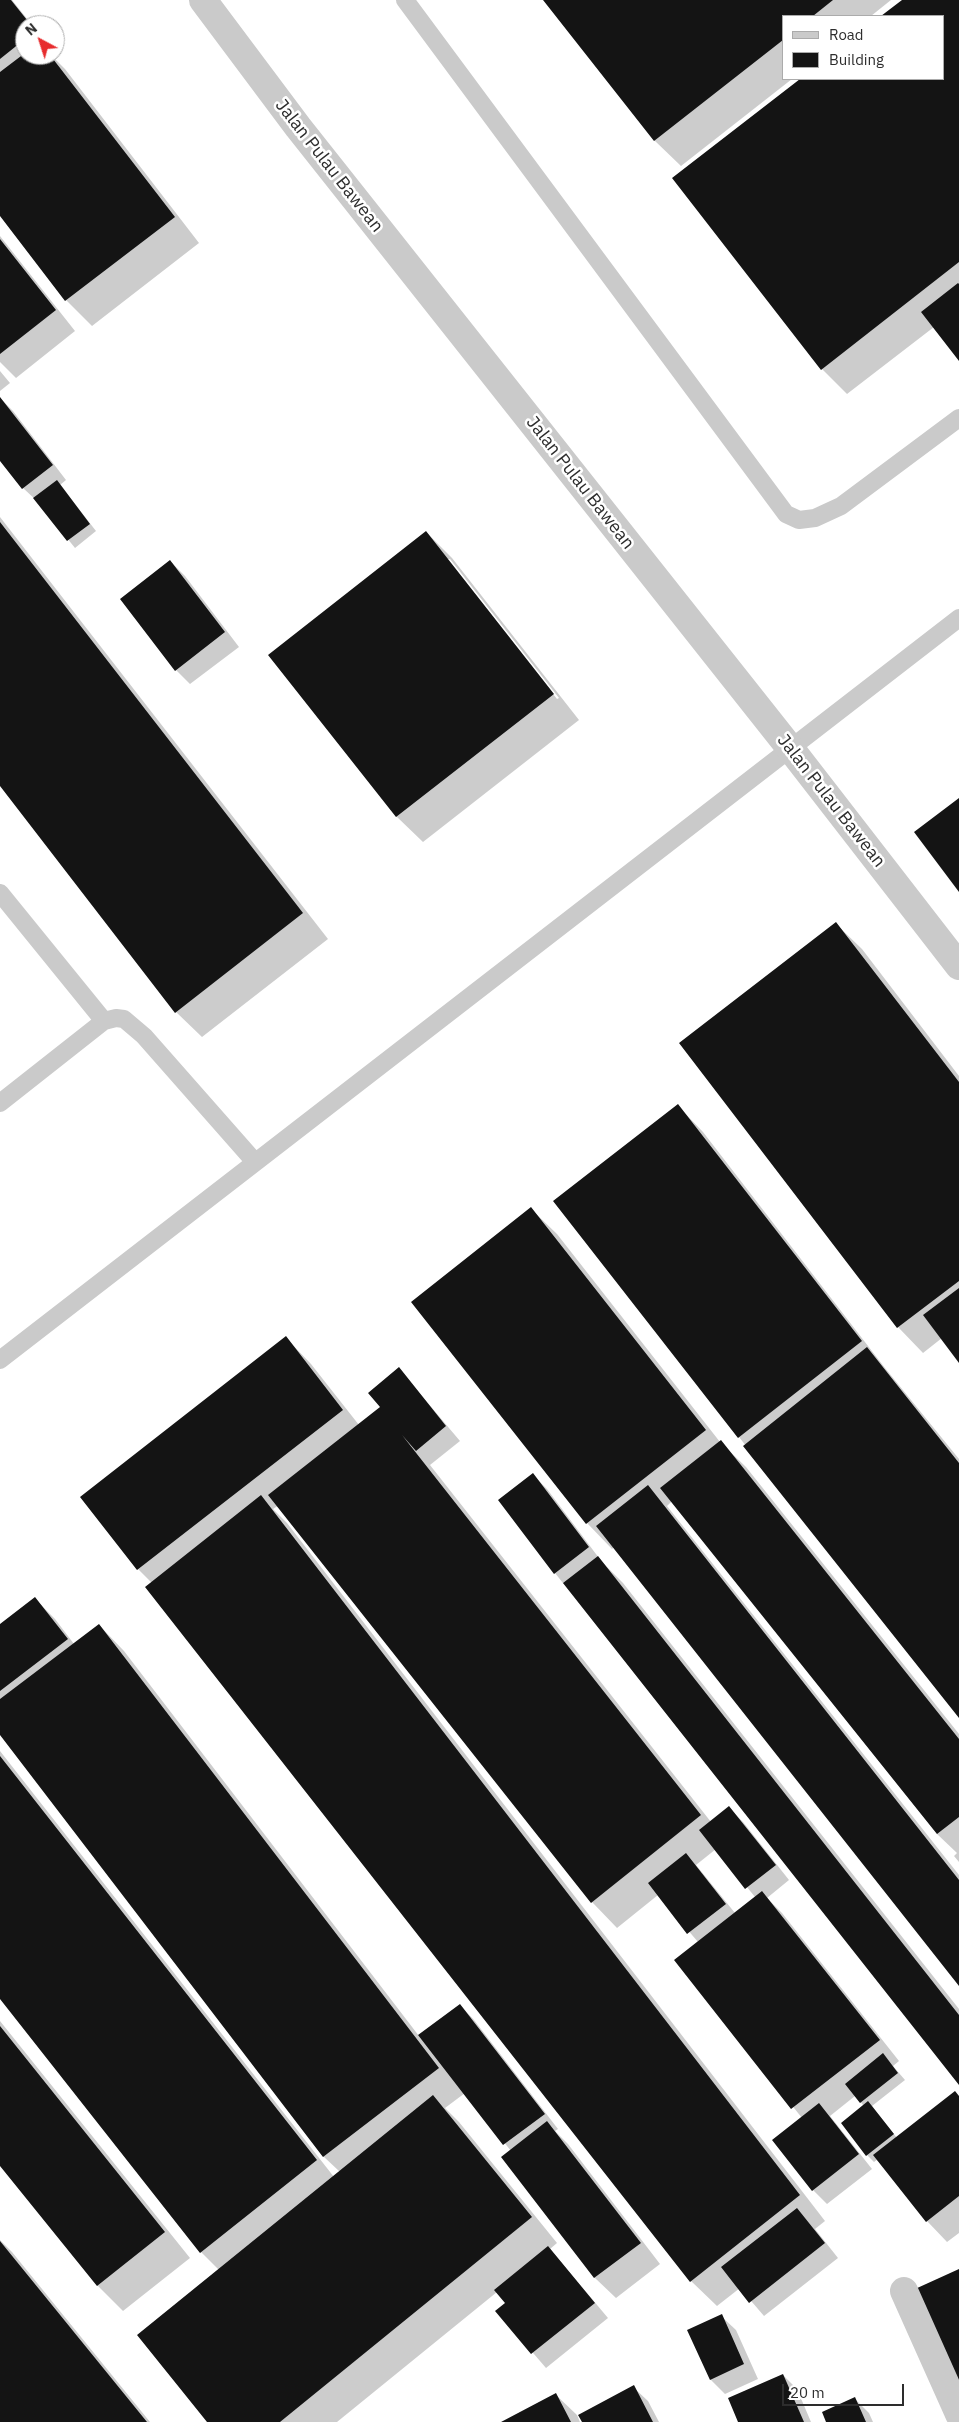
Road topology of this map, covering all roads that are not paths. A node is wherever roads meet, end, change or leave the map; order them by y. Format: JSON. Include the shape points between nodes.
{"nodes":[{"id":1,"x":203,"y":0,"type":"edge"},
{"id":2,"x":405,"y":0,"type":"edge"},
{"id":3,"x":959,"y":418,"type":"edge"},
{"id":4,"x":959,"y":618,"type":"edge"},
{"id":5,"x":790,"y":748,"type":"junction"},
{"id":6,"x":0,"y":893,"type":"edge"},
{"id":7,"x":959,"y":966,"type":"edge"},
{"id":8,"x":104,"y":1021,"type":"junction"},
{"id":9,"x":0,"y":1103,"type":"edge"},
{"id":10,"x":256,"y":1162,"type":"junction"},
{"id":11,"x":0,"y":1360,"type":"edge"},
{"id":12,"x":904,"y":2291,"type":"dead end"},
{"id":13,"x":959,"y":2414,"type":"edge"}],
"edges":[{"from":1,"to":5,"type":"street","name":"Jalan Pulau Bawean","via":[[298,127]]},
{"from":2,"to":3,"type":"lane","via":[[786,514],[799,520],[815,518],[841,506]]},
{"from":4,"to":5,"type":"lane"},
{"from":5,"to":7,"type":"street","name":"Jalan Pulau Bawean"},
{"from":5,"to":10,"type":"lane"},
{"from":6,"to":8,"type":"lane"},
{"from":8,"to":9,"type":"lane"},
{"from":8,"to":10,"type":"lane","via":[[124,1019],[144,1036]]},
{"from":10,"to":11,"type":"lane"},
{"from":12,"to":13,"type":"street"}]}
